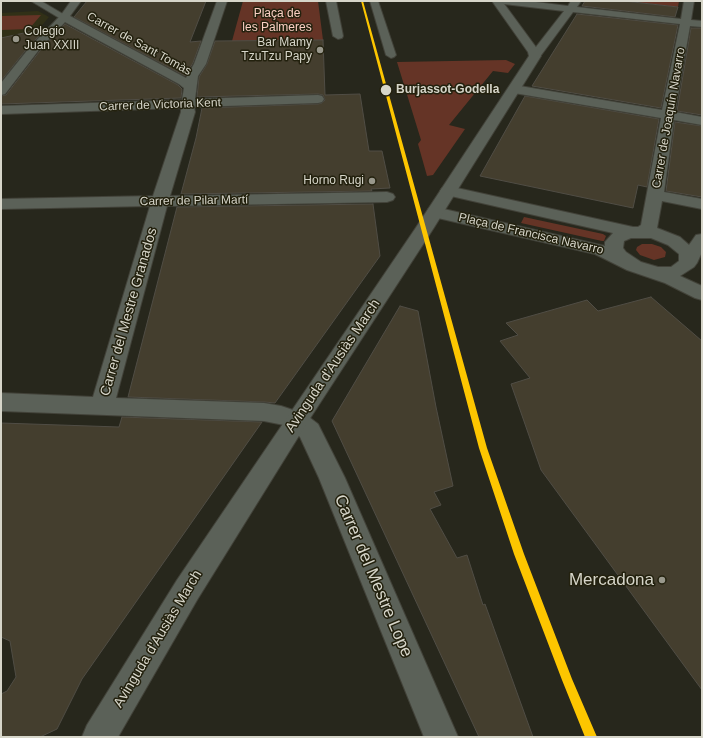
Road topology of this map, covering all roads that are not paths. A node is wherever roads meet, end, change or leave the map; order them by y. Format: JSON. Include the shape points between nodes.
{"nodes":[{"id":1,"x":35,"y":1,"type":"edge"},
{"id":2,"x":76,"y":1,"type":"edge"},
{"id":3,"x":222,"y":1,"type":"edge"},
{"id":4,"x":331,"y":1,"type":"edge"},
{"id":5,"x":374,"y":1,"type":"edge"},
{"id":6,"x":497,"y":1,"type":"edge"},
{"id":7,"x":504,"y":1,"type":"edge"},
{"id":8,"x":690,"y":1,"type":"edge"},
{"id":9,"x":573,"y":5,"type":"edge"},
{"id":10,"x":64,"y":17,"type":"junction"},
{"id":11,"x":685,"y":23,"type":"junction"},
{"id":12,"x":702,"y":24,"type":"edge"},
{"id":13,"x":82,"y":28,"type":"junction"},
{"id":14,"x":51,"y":31,"type":"junction"},
{"id":15,"x":338,"y":36,"type":"dead end"},
{"id":16,"x":391,"y":55,"type":"dead end"},
{"id":17,"x":535,"y":56,"type":"junction"},
{"id":18,"x":196,"y":68,"type":"junction"},
{"id":19,"x":164,"y":71,"type":"junction"},
{"id":20,"x":6,"y":79,"type":"edge"},
{"id":21,"x":190,"y":87,"type":"junction"},
{"id":22,"x":514,"y":89,"type":"junction"},
{"id":23,"x":1,"y":91,"type":"edge"},
{"id":24,"x":318,"y":99,"type":"dead end"},
{"id":25,"x":188,"y":103,"type":"junction"},
{"id":26,"x":1,"y":110,"type":"edge"},
{"id":27,"x":668,"y":115,"type":"junction"},
{"id":28,"x":702,"y":121,"type":"edge"},
{"id":29,"x":448,"y":191,"type":"junction"},
{"id":30,"x":655,"y":195,"type":"junction"},
{"id":31,"x":387,"y":197,"type":"dead end"},
{"id":32,"x":160,"y":201,"type":"junction"},
{"id":33,"x":1,"y":204,"type":"edge"},
{"id":34,"x":702,"y":204,"type":"edge"},
{"id":35,"x":435,"y":212,"type":"junction"},
{"id":36,"x":638,"y":232,"type":"junction"},
{"id":37,"x":702,"y":239,"type":"edge"},
{"id":38,"x":624,"y":261,"type":"junction"},
{"id":39,"x":688,"y":261,"type":"junction"},
{"id":40,"x":645,"y":270,"type":"junction"},
{"id":41,"x":702,"y":281,"type":"edge"},
{"id":42,"x":702,"y":294,"type":"edge"},
{"id":43,"x":1,"y":402,"type":"edge"},
{"id":44,"x":102,"y":406,"type":"junction"},
{"id":45,"x":297,"y":420,"type":"junction"},
{"id":46,"x":99,"y":737,"type":"edge"},
{"id":47,"x":441,"y":737,"type":"edge"}],
"edges":[{"from":1,"to":10,"type":"street","name":"Carrer de Sant Tomàs"},
{"from":2,"to":10,"type":"street"},
{"from":3,"to":18,"type":"street","name":"Carrer del Mestre Granados","via":[[200,64]]},
{"from":4,"to":15,"type":"street"},
{"from":5,"to":16,"type":"street"},
{"from":6,"to":17,"type":"street"},
{"from":7,"to":9,"type":"street"},
{"from":8,"to":11,"type":"street","name":"Carrer de Joaquín Navarro"},
{"from":9,"to":11,"type":"street"},
{"from":9,"to":17,"type":"street","name":"Avinguda d'Ausiàs March"},
{"from":10,"to":13,"type":"street","name":"Carrer de Sant Tomàs"},
{"from":10,"to":14,"type":"street"},
{"from":11,"to":12,"type":"street"},
{"from":11,"to":27,"type":"street","name":"Carrer de Joaquín Navarro"},
{"from":13,"to":14,"type":"street","via":[[69,27]]},
{"from":13,"to":19,"type":"street","name":"Carrer de Sant Tomàs"},
{"from":14,"to":20,"type":"street"},
{"from":17,"to":22,"type":"street","name":"Avinguda d'Ausiàs March"},
{"from":18,"to":19,"type":"street","via":[[182,72]]},
{"from":18,"to":21,"type":"street","name":"Carrer del Mestre Granados"},
{"from":19,"to":21,"type":"street","name":"Carrer de Sant Tomàs"},
{"from":20,"to":23,"type":"street"},
{"from":21,"to":25,"type":"street","name":"Carrer del Mestre Granados"},
{"from":22,"to":27,"type":"street"},
{"from":22,"to":29,"type":"street","name":"Avinguda d'Ausiàs March"},
{"from":24,"to":25,"type":"street","name":"Carrer de Victoria Kent"},
{"from":25,"to":26,"type":"street","name":"Carrer de Victoria Kent"},
{"from":25,"to":32,"type":"street","name":"Carrer del Mestre Granados","via":[[188,112]]},
{"from":27,"to":28,"type":"street"},
{"from":27,"to":30,"type":"street","name":"Carrer de Joaquín Navarro"},
{"from":29,"to":35,"type":"street","name":"Avinguda d'Ausiàs March"},
{"from":29,"to":36,"type":"street","name":"Plaça de Francisca Navarro"},
{"from":30,"to":34,"type":"street"},
{"from":30,"to":36,"type":"street","name":"Carrer de Joaquín Navarro","via":[[649,227]]},
{"from":31,"to":32,"type":"street","name":"Carrer de Pilar Martí"},
{"from":32,"to":33,"type":"street","name":"Carrer de Pilar Martí"},
{"from":32,"to":44,"type":"street","name":"Carrer del Mestre Granados"},
{"from":35,"to":38,"type":"street","name":"Plaça de Francisca Navarro","via":[[602,250]]},
{"from":35,"to":45,"type":"street","name":"Avinguda d'Ausiàs March"},
{"from":36,"to":38,"type":"street","via":[[625,234],[614,242],[616,253]]},
{"from":36,"to":39,"type":"street","name":"Plaça de Francisca Navarro","via":[[674,240],[687,252]]},
{"from":37,"to":39,"type":"street"},
{"from":38,"to":40,"type":"street","name":"Plaça de Francisca Navarro"},
{"from":39,"to":40,"type":"street","via":[[677,271],[657,273]]},
{"from":39,"to":41,"type":"street","name":"Plaça de Francisca Navarro","via":[[691,270]]},
{"from":40,"to":42,"type":"street","via":[[672,279]]},
{"from":43,"to":44,"type":"street"},
{"from":44,"to":45,"type":"street","via":[[264,412],[281,414]]},
{"from":45,"to":46,"type":"street","name":"Avinguda d'Ausiàs March","via":[[187,590]]},
{"from":45,"to":47,"type":"street","name":"Carrer del Mestre Lope","via":[[308,431],[332,478]]}]}
